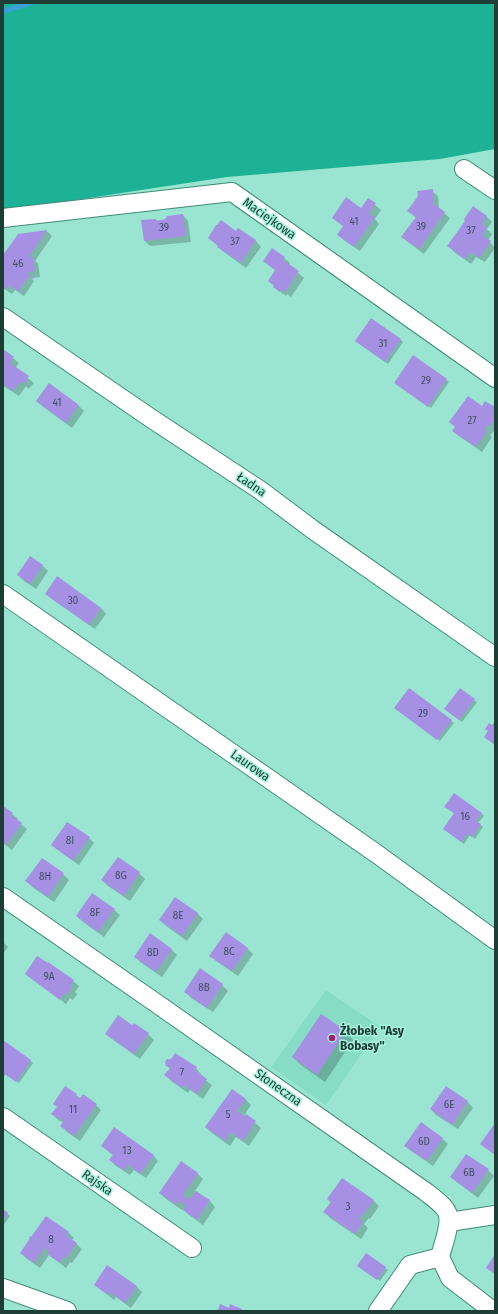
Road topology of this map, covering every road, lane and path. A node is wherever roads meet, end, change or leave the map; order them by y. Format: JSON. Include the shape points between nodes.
{"nodes":[{"id":1,"x":464,"y":168,"type":"dead end"},
{"id":2,"x":495,"y":190,"type":"edge"},
{"id":3,"x":3,"y":218,"type":"edge"},
{"id":4,"x":3,"y":317,"type":"edge"},
{"id":5,"x":495,"y":378,"type":"edge"},
{"id":6,"x":3,"y":594,"type":"edge"},
{"id":7,"x":495,"y":657,"type":"edge"},
{"id":8,"x":3,"y":897,"type":"edge"},
{"id":9,"x":495,"y":940,"type":"edge"},
{"id":10,"x":3,"y":1117,"type":"edge"},
{"id":11,"x":495,"y":1215,"type":"edge"},
{"id":12,"x":449,"y":1222,"type":"junction"},
{"id":13,"x":192,"y":1248,"type":"dead end"},
{"id":14,"x":440,"y":1257,"type":"junction"},
{"id":15,"x":3,"y":1288,"type":"edge"},
{"id":16,"x":67,"y":1311,"type":"edge"},
{"id":17,"x":378,"y":1311,"type":"edge"},
{"id":18,"x":493,"y":1311,"type":"edge"}],
"edges":[{"from":1,"to":2,"type":"street"},
{"from":3,"to":5,"type":"street","name":"Maciejkowa","via":[[232,192]]},
{"from":4,"to":7,"type":"street","name":"Ładna","via":[[260,490]]},
{"from":6,"to":9,"type":"street","name":"Laurowa","via":[[371,850]]},
{"from":8,"to":12,"type":"street","name":"Słoneczna","via":[[426,1192],[445,1209]]},
{"from":10,"to":13,"type":"street","name":"Rajska"},
{"from":11,"to":12,"type":"street"},
{"from":12,"to":14,"type":"street"},
{"from":14,"to":17,"type":"street","via":[[410,1265]]},
{"from":14,"to":18,"type":"street","via":[[450,1278]]},
{"from":15,"to":16,"type":"street"}]}
